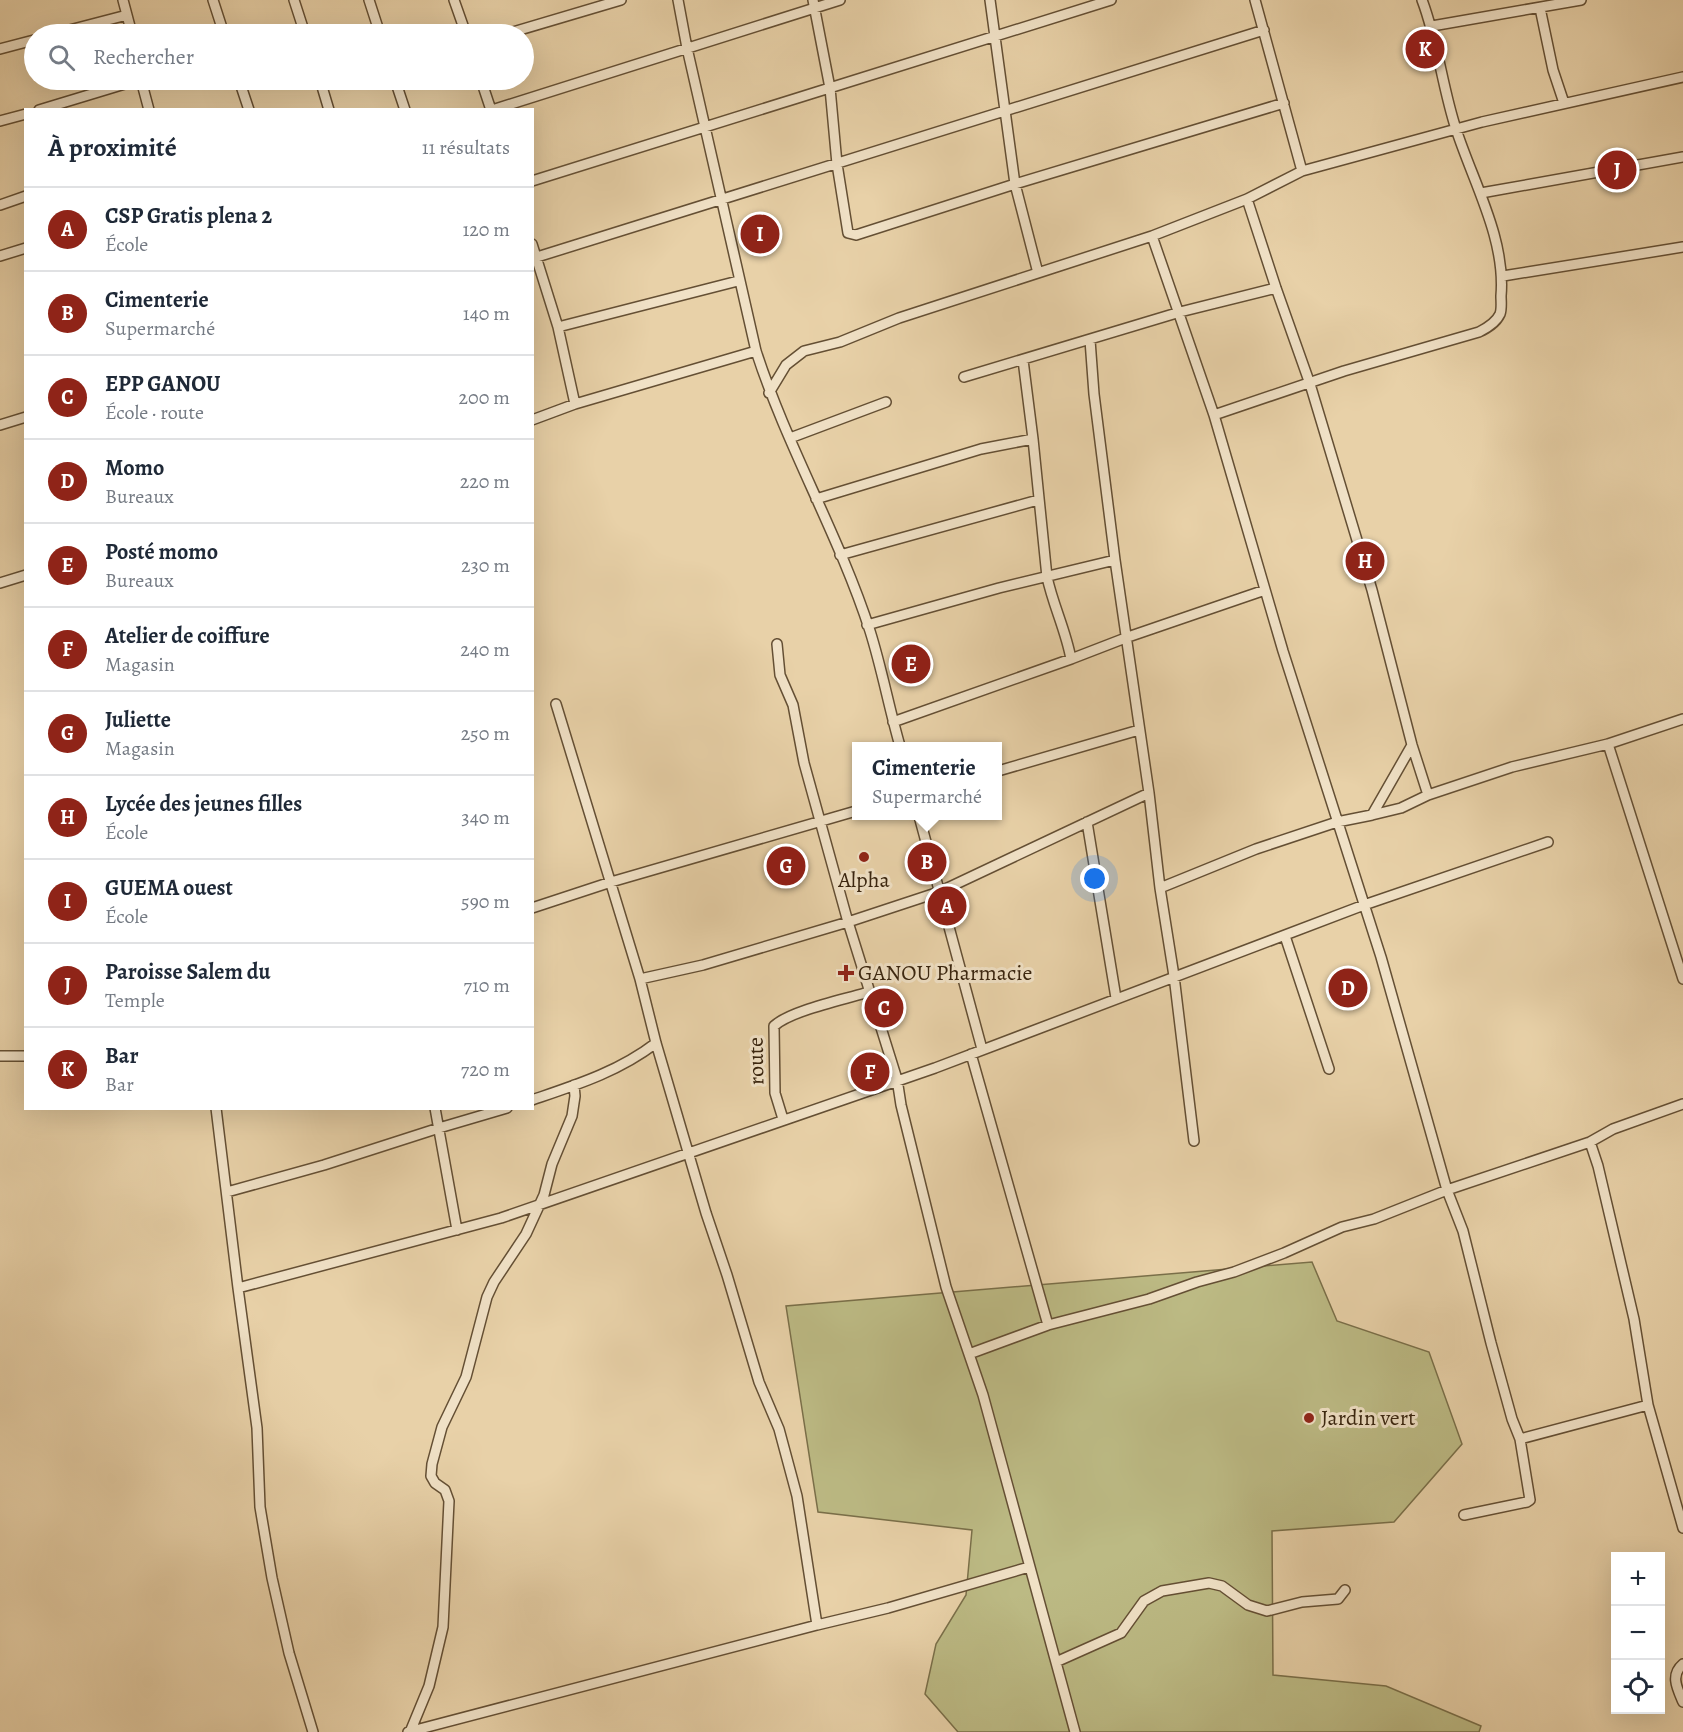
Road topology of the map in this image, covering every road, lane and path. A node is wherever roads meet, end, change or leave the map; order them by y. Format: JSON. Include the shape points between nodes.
{"nodes":[{"id":1,"x":123,"y":0,"type":"edge"},
{"id":2,"x":213,"y":0,"type":"edge"},
{"id":3,"x":294,"y":0,"type":"edge"},
{"id":4,"x":369,"y":0,"type":"edge"},
{"id":5,"x":454,"y":0,"type":"edge"},
{"id":6,"x":621,"y":0,"type":"edge"},
{"id":7,"x":678,"y":0,"type":"edge"},
{"id":8,"x":840,"y":0,"type":"edge"},
{"id":9,"x":990,"y":0,"type":"edge"},
{"id":10,"x":1111,"y":0,"type":"edge"},
{"id":11,"x":1255,"y":0,"type":"edge"},
{"id":12,"x":1422,"y":0,"type":"edge"},
{"id":13,"x":1581,"y":0,"type":"edge"},
{"id":14,"x":814,"y":4,"type":"edge"},
{"id":15,"x":1540,"y":8,"type":"junction"},
{"id":16,"x":128,"y":15,"type":"junction"},
{"id":17,"x":93,"y":24,"type":"edge"},
{"id":18,"x":130,"y":24,"type":"edge"},
{"id":19,"x":221,"y":24,"type":"edge"},
{"id":20,"x":302,"y":24,"type":"edge"},
{"id":21,"x":377,"y":24,"type":"edge"},
{"id":22,"x":462,"y":24,"type":"edge"},
{"id":23,"x":534,"y":26,"type":"edge"},
{"id":24,"x":1432,"y":26,"type":"junction"},
{"id":25,"x":1264,"y":30,"type":"junction"},
{"id":26,"x":995,"y":37,"type":"junction"},
{"id":27,"x":24,"y":43,"type":"edge"},
{"id":28,"x":687,"y":48,"type":"junction"},
{"id":29,"x":0,"y":49,"type":"edge"},
{"id":30,"x":1683,"y":77,"type":"edge"},
{"id":31,"x":830,"y":88,"type":"junction"},
{"id":32,"x":106,"y":90,"type":"edge"},
{"id":33,"x":143,"y":90,"type":"edge"},
{"id":34,"x":242,"y":90,"type":"edge"},
{"id":35,"x":323,"y":90,"type":"edge"},
{"id":36,"x":398,"y":90,"type":"edge"},
{"id":37,"x":484,"y":90,"type":"edge"},
{"id":38,"x":1284,"y":103,"type":"junction"},
{"id":39,"x":1564,"y":103,"type":"junction"},
{"id":40,"x":46,"y":108,"type":"edge"},
{"id":41,"x":148,"y":108,"type":"edge"},
{"id":42,"x":248,"y":108,"type":"edge"},
{"id":43,"x":328,"y":108,"type":"edge"},
{"id":44,"x":404,"y":108,"type":"edge"},
{"id":45,"x":490,"y":108,"type":"edge"},
{"id":46,"x":497,"y":108,"type":"edge"},
{"id":47,"x":1005,"y":111,"type":"junction"},
{"id":48,"x":24,"y":115,"type":"edge"},
{"id":49,"x":0,"y":122,"type":"edge"},
{"id":50,"x":706,"y":127,"type":"junction"},
{"id":51,"x":1456,"y":129,"type":"junction"},
{"id":52,"x":1683,"y":157,"type":"edge"},
{"id":53,"x":837,"y":164,"type":"junction"},
{"id":54,"x":1302,"y":171,"type":"junction"},
{"id":55,"x":534,"y":180,"type":"edge"},
{"id":56,"x":1015,"y":184,"type":"junction"},
{"id":57,"x":1481,"y":193,"type":"junction"},
{"id":58,"x":24,"y":197,"type":"edge"},
{"id":59,"x":1247,"y":199,"type":"junction"},
{"id":60,"x":721,"y":200,"type":"junction"},
{"id":61,"x":0,"y":205,"type":"edge"},
{"id":62,"x":1152,"y":236,"type":"junction"},
{"id":63,"x":1683,"y":247,"type":"edge"},
{"id":64,"x":24,"y":249,"type":"edge"},
{"id":65,"x":534,"y":249,"type":"edge"},
{"id":66,"x":0,"y":256,"type":"edge"},
{"id":67,"x":537,"y":257,"type":"junction"},
{"id":68,"x":1038,"y":273,"type":"junction"},
{"id":69,"x":1503,"y":276,"type":"junction"},
{"id":70,"x":738,"y":281,"type":"junction"},
{"id":71,"x":1276,"y":288,"type":"junction"},
{"id":72,"x":1180,"y":312,"type":"junction"},
{"id":73,"x":558,"y":327,"type":"junction"},
{"id":74,"x":1090,"y":340,"type":"junction"},
{"id":75,"x":756,"y":351,"type":"junction"},
{"id":76,"x":1023,"y":360,"type":"junction"},
{"id":77,"x":964,"y":377,"type":"dead end"},
{"id":78,"x":1310,"y":384,"type":"junction"},
{"id":79,"x":769,"y":393,"type":"junction"},
{"id":80,"x":886,"y":402,"type":"dead end"},
{"id":81,"x":575,"y":404,"type":"junction"},
{"id":82,"x":1214,"y":415,"type":"junction"},
{"id":83,"x":24,"y":418,"type":"edge"},
{"id":84,"x":534,"y":419,"type":"edge"},
{"id":85,"x":0,"y":425,"type":"edge"},
{"id":86,"x":790,"y":438,"type":"junction"},
{"id":87,"x":1033,"y":439,"type":"junction"},
{"id":88,"x":816,"y":499,"type":"junction"},
{"id":89,"x":1038,"y":500,"type":"junction"},
{"id":90,"x":840,"y":555,"type":"junction"},
{"id":91,"x":1115,"y":560,"type":"junction"},
{"id":92,"x":24,"y":576,"type":"edge"},
{"id":93,"x":1047,"y":577,"type":"junction"},
{"id":94,"x":0,"y":583,"type":"edge"},
{"id":95,"x":1265,"y":590,"type":"junction"},
{"id":96,"x":867,"y":625,"type":"junction"},
{"id":97,"x":1128,"y":637,"type":"junction"},
{"id":98,"x":777,"y":644,"type":"dead end"},
{"id":99,"x":1071,"y":659,"type":"junction"},
{"id":100,"x":556,"y":704,"type":"dead end"},
{"id":101,"x":1683,"y":719,"type":"edge"},
{"id":102,"x":893,"y":722,"type":"junction"},
{"id":103,"x":1139,"y":730,"type":"junction"},
{"id":104,"x":899,"y":742,"type":"edge"},
{"id":105,"x":1608,"y":744,"type":"junction"},
{"id":106,"x":1412,"y":745,"type":"junction"},
{"id":107,"x":1002,"y":770,"type":"edge"},
{"id":108,"x":1149,"y":793,"type":"junction"},
{"id":109,"x":1428,"y":795,"type":"junction"},
{"id":110,"x":852,"y":812,"type":"edge"},
{"id":111,"x":1372,"y":815,"type":"junction"},
{"id":112,"x":920,"y":820,"type":"edge"},
{"id":113,"x":821,"y":822,"type":"junction"},
{"id":114,"x":1087,"y":822,"type":"junction"},
{"id":115,"x":1337,"y":822,"type":"junction"},
{"id":116,"x":1548,"y":842,"type":"dead end"},
{"id":117,"x":611,"y":882,"type":"junction"},
{"id":118,"x":1160,"y":888,"type":"junction"},
{"id":119,"x":939,"y":892,"type":"junction"},
{"id":120,"x":1364,"y":905,"type":"junction"},
{"id":121,"x":534,"y":907,"type":"edge"},
{"id":122,"x":848,"y":922,"type":"junction"},
{"id":123,"x":1285,"y":936,"type":"junction"},
{"id":124,"x":1174,"y":976,"type":"junction"},
{"id":125,"x":1683,"y":979,"type":"edge"},
{"id":126,"x":640,"y":980,"type":"junction"},
{"id":127,"x":865,"y":993,"type":"dead end"},
{"id":128,"x":1116,"y":998,"type":"junction"},
{"id":129,"x":656,"y":1043,"type":"junction"},
{"id":130,"x":982,"y":1049,"type":"junction"},
{"id":131,"x":971,"y":1054,"type":"junction"},
{"id":132,"x":0,"y":1056,"type":"edge"},
{"id":133,"x":24,"y":1056,"type":"edge"},
{"id":134,"x":1329,"y":1068,"type":"dead end"},
{"id":135,"x":897,"y":1079,"type":"junction"},
{"id":136,"x":574,"y":1085,"type":"junction"},
{"id":137,"x":534,"y":1099,"type":"edge"},
{"id":138,"x":1683,"y":1104,"type":"edge"},
{"id":139,"x":216,"y":1110,"type":"edge"},
{"id":140,"x":435,"y":1110,"type":"edge"},
{"id":141,"x":500,"y":1110,"type":"edge"},
{"id":142,"x":783,"y":1119,"type":"junction"},
{"id":143,"x":439,"y":1128,"type":"junction"},
{"id":144,"x":1194,"y":1141,"type":"dead end"},
{"id":145,"x":1590,"y":1142,"type":"junction"},
{"id":146,"x":688,"y":1152,"type":"junction"},
{"id":147,"x":1447,"y":1190,"type":"junction"},
{"id":148,"x":227,"y":1192,"type":"junction"},
{"id":149,"x":540,"y":1204,"type":"junction"},
{"id":150,"x":457,"y":1230,"type":"junction"},
{"id":151,"x":238,"y":1288,"type":"junction"},
{"id":152,"x":1048,"y":1325,"type":"junction"},
{"id":153,"x":969,"y":1354,"type":"junction"},
{"id":154,"x":1648,"y":1405,"type":"junction"},
{"id":155,"x":1520,"y":1439,"type":"junction"},
{"id":156,"x":1464,"y":1515,"type":"dead end"},
{"id":157,"x":1683,"y":1528,"type":"edge"},
{"id":158,"x":1029,"y":1567,"type":"junction"},
{"id":159,"x":1346,"y":1590,"type":"dead end"},
{"id":160,"x":817,"y":1625,"type":"junction"},
{"id":161,"x":1056,"y":1662,"type":"junction"},
{"id":162,"x":1683,"y":1664,"type":"edge"},
{"id":163,"x":1683,"y":1702,"type":"edge"},
{"id":164,"x":313,"y":1732,"type":"edge"},
{"id":165,"x":409,"y":1732,"type":"edge"},
{"id":166,"x":1075,"y":1732,"type":"edge"}],
"edges":[{"from":1,"to":16,"type":"street"},
{"from":2,"to":19,"type":"street"},
{"from":3,"to":20,"type":"street"},
{"from":4,"to":21,"type":"street"},
{"from":5,"to":22,"type":"street"},
{"from":6,"to":23,"type":"street"},
{"from":7,"to":28,"type":"street"},
{"from":8,"to":14,"type":"street"},
{"from":9,"to":26,"type":"street"},
{"from":10,"to":26,"type":"street"},
{"from":11,"to":25,"type":"street"},
{"from":12,"to":24,"type":"street"},
{"from":13,"to":15,"type":"street"},
{"from":14,"to":28,"type":"street"},
{"from":14,"to":31,"type":"street"},
{"from":15,"to":24,"type":"street"},
{"from":15,"to":39,"type":"street"},
{"from":16,"to":17,"type":"street"},
{"from":16,"to":18,"type":"street"},
{"from":24,"to":51,"type":"street"},
{"from":25,"to":38,"type":"street"},
{"from":25,"to":47,"type":"street"},
{"from":26,"to":31,"type":"street"},
{"from":26,"to":47,"type":"street"},
{"from":27,"to":29,"type":"street"},
{"from":28,"to":46,"type":"street"},
{"from":28,"to":50,"type":"street"},
{"from":30,"to":39,"type":"street"},
{"from":31,"to":50,"type":"street"},
{"from":31,"to":53,"type":"street"},
{"from":32,"to":40,"type":"street"},
{"from":33,"to":41,"type":"street"},
{"from":34,"to":42,"type":"street"},
{"from":35,"to":43,"type":"street"},
{"from":36,"to":44,"type":"street"},
{"from":37,"to":45,"type":"street"},
{"from":38,"to":54,"type":"street"},
{"from":38,"to":56,"type":"street"},
{"from":39,"to":51,"type":"street"},
{"from":47,"to":53,"type":"street"},
{"from":47,"to":56,"type":"street"},
{"from":48,"to":49,"type":"street"},
{"from":50,"to":55,"type":"street"},
{"from":50,"to":60,"type":"street"},
{"from":51,"to":54,"type":"street"},
{"from":51,"to":57,"type":"street"},
{"from":52,"to":57,"type":"street"},
{"from":53,"to":56,"type":"street","via":[[846,226],[848,233],[856,235]]},
{"from":53,"to":60,"type":"street"},
{"from":54,"to":59,"type":"street"},
{"from":56,"to":68,"type":"street"},
{"from":57,"to":69,"type":"street"},
{"from":58,"to":61,"type":"street"},
{"from":59,"to":62,"type":"street"},
{"from":59,"to":71,"type":"street"},
{"from":60,"to":67,"type":"street"},
{"from":60,"to":70,"type":"street"},
{"from":62,"to":68,"type":"street"},
{"from":62,"to":72,"type":"street"},
{"from":63,"to":69,"type":"street"},
{"from":64,"to":66,"type":"street"},
{"from":65,"to":67,"type":"street"},
{"from":67,"to":73,"type":"street"},
{"from":68,"to":79,"type":"street","via":[[804,351],[786,364]]},
{"from":69,"to":78,"type":"street","via":[[1500,314],[1479,332]]},
{"from":70,"to":73,"type":"street"},
{"from":70,"to":75,"type":"street"},
{"from":71,"to":72,"type":"street"},
{"from":71,"to":78,"type":"street"},
{"from":72,"to":74,"type":"street"},
{"from":72,"to":82,"type":"street"},
{"from":73,"to":81,"type":"street"},
{"from":74,"to":76,"type":"street"},
{"from":74,"to":91,"type":"street"},
{"from":75,"to":79,"type":"street"},
{"from":75,"to":81,"type":"street"},
{"from":76,"to":77,"type":"street"},
{"from":76,"to":87,"type":"street"},
{"from":78,"to":82,"type":"street"},
{"from":78,"to":106,"type":"street","via":[[1372,590]]},
{"from":79,"to":86,"type":"street"},
{"from":80,"to":86,"type":"street"},
{"from":81,"to":84,"type":"street"},
{"from":82,"to":95,"type":"street"},
{"from":83,"to":85,"type":"street"},
{"from":86,"to":88,"type":"street"},
{"from":87,"to":88,"type":"street","via":[[981,449]]},
{"from":87,"to":89,"type":"street"},
{"from":88,"to":90,"type":"street"},
{"from":89,"to":90,"type":"street"},
{"from":89,"to":93,"type":"street"},
{"from":90,"to":96,"type":"street"},
{"from":91,"to":93,"type":"street"},
{"from":91,"to":97,"type":"street"},
{"from":92,"to":94,"type":"street"},
{"from":93,"to":96,"type":"street"},
{"from":93,"to":99,"type":"street"},
{"from":95,"to":97,"type":"street"},
{"from":95,"to":115,"type":"street"},
{"from":96,"to":102,"type":"street"},
{"from":97,"to":99,"type":"street"},
{"from":97,"to":103,"type":"street"},
{"from":98,"to":113,"type":"street","via":[[780,675],[793,705]]},
{"from":99,"to":102,"type":"street"},
{"from":100,"to":117,"type":"street"},
{"from":101,"to":105,"type":"street"},
{"from":102,"to":104,"type":"street"},
{"from":103,"to":107,"type":"street"},
{"from":103,"to":108,"type":"street"},
{"from":105,"to":109,"type":"street","via":[[1512,767]]},
{"from":105,"to":125,"type":"street"},
{"from":106,"to":109,"type":"street"},
{"from":106,"to":111,"type":"street"},
{"from":108,"to":114,"type":"street"},
{"from":108,"to":118,"type":"street"},
{"from":109,"to":111,"type":"street","via":[[1401,808]]},
{"from":110,"to":113,"type":"street"},
{"from":111,"to":115,"type":"street"},
{"from":112,"to":119,"type":"street"},
{"from":113,"to":117,"type":"street"},
{"from":113,"to":122,"type":"street"},
{"from":114,"to":119,"type":"street"},
{"from":114,"to":128,"type":"street"},
{"from":115,"to":118,"type":"street","via":[[1256,849]]},
{"from":115,"to":120,"type":"street"},
{"from":116,"to":120,"type":"street"},
{"from":117,"to":121,"type":"street"},
{"from":117,"to":126,"type":"street"},
{"from":118,"to":124,"type":"street"},
{"from":119,"to":122,"type":"street"},
{"from":119,"to":130,"type":"street"},
{"from":120,"to":123,"type":"street"},
{"from":120,"to":147,"type":"street"},
{"from":122,"to":126,"type":"street"},
{"from":122,"to":135,"type":"street"},
{"from":123,"to":124,"type":"street"},
{"from":123,"to":134,"type":"street"},
{"from":124,"to":128,"type":"street"},
{"from":124,"to":144,"type":"street"},
{"from":126,"to":129,"type":"street"},
{"from":127,"to":142,"type":"street","name":"route","via":[[801,1012],[774,1026],[775,1093]]},
{"from":128,"to":130,"type":"street"},
{"from":129,"to":136,"type":"street","via":[[625,1065]]},
{"from":129,"to":146,"type":"street"},
{"from":130,"to":131,"type":"street"},
{"from":131,"to":135,"type":"street"},
{"from":131,"to":152,"type":"street"},
{"from":132,"to":133,"type":"street"},
{"from":135,"to":142,"type":"street"},
{"from":135,"to":153,"type":"street","via":[[946,1287]]},
{"from":136,"to":137,"type":"street"},
{"from":136,"to":149,"type":"street","via":[[572,1116]]},
{"from":138,"to":145,"type":"street","via":[[1613,1129]]},
{"from":139,"to":148,"type":"street"},
{"from":140,"to":143,"type":"street"},
{"from":141,"to":143,"type":"street"},
{"from":142,"to":146,"type":"street"},
{"from":143,"to":148,"type":"street"},
{"from":143,"to":150,"type":"street"},
{"from":145,"to":147,"type":"street"},
{"from":145,"to":154,"type":"street","via":[[1634,1319]]},
{"from":146,"to":149,"type":"street"},
{"from":146,"to":160,"type":"street","via":[[759,1382],[782,1438],[799,1507]]},
{"from":147,"to":152,"type":"street","via":[[1386,1215],[1342,1227],[1234,1272]]},
{"from":147,"to":155,"type":"street","via":[[1463,1231]]},
{"from":148,"to":151,"type":"street"},
{"from":149,"to":150,"type":"street"},
{"from":149,"to":165,"type":"street","via":[[487,1297],[466,1377],[442,1426],[432,1464],[431,1476],[445,1490],[449,1501],[443,1627],[429,1686]]},
{"from":150,"to":151,"type":"street"},
{"from":151,"to":164,"type":"street","via":[[257,1428],[260,1507],[289,1653]]},
{"from":152,"to":153,"type":"street"},
{"from":153,"to":158,"type":"street"},
{"from":154,"to":155,"type":"street"},
{"from":154,"to":157,"type":"street"},
{"from":155,"to":156,"type":"street","via":[[1530,1500]]},
{"from":158,"to":160,"type":"street"},
{"from":158,"to":161,"type":"street"},
{"from":159,"to":161,"type":"street","via":[[1338,1599],[1266,1611],[1248,1605],[1222,1586],[1209,1583],[1162,1591],[1144,1600],[1120,1633]]},
{"from":160,"to":165,"type":"street"},
{"from":161,"to":166,"type":"street"},
{"from":162,"to":163,"type":"street","via":[[1675,1677]]}]}
